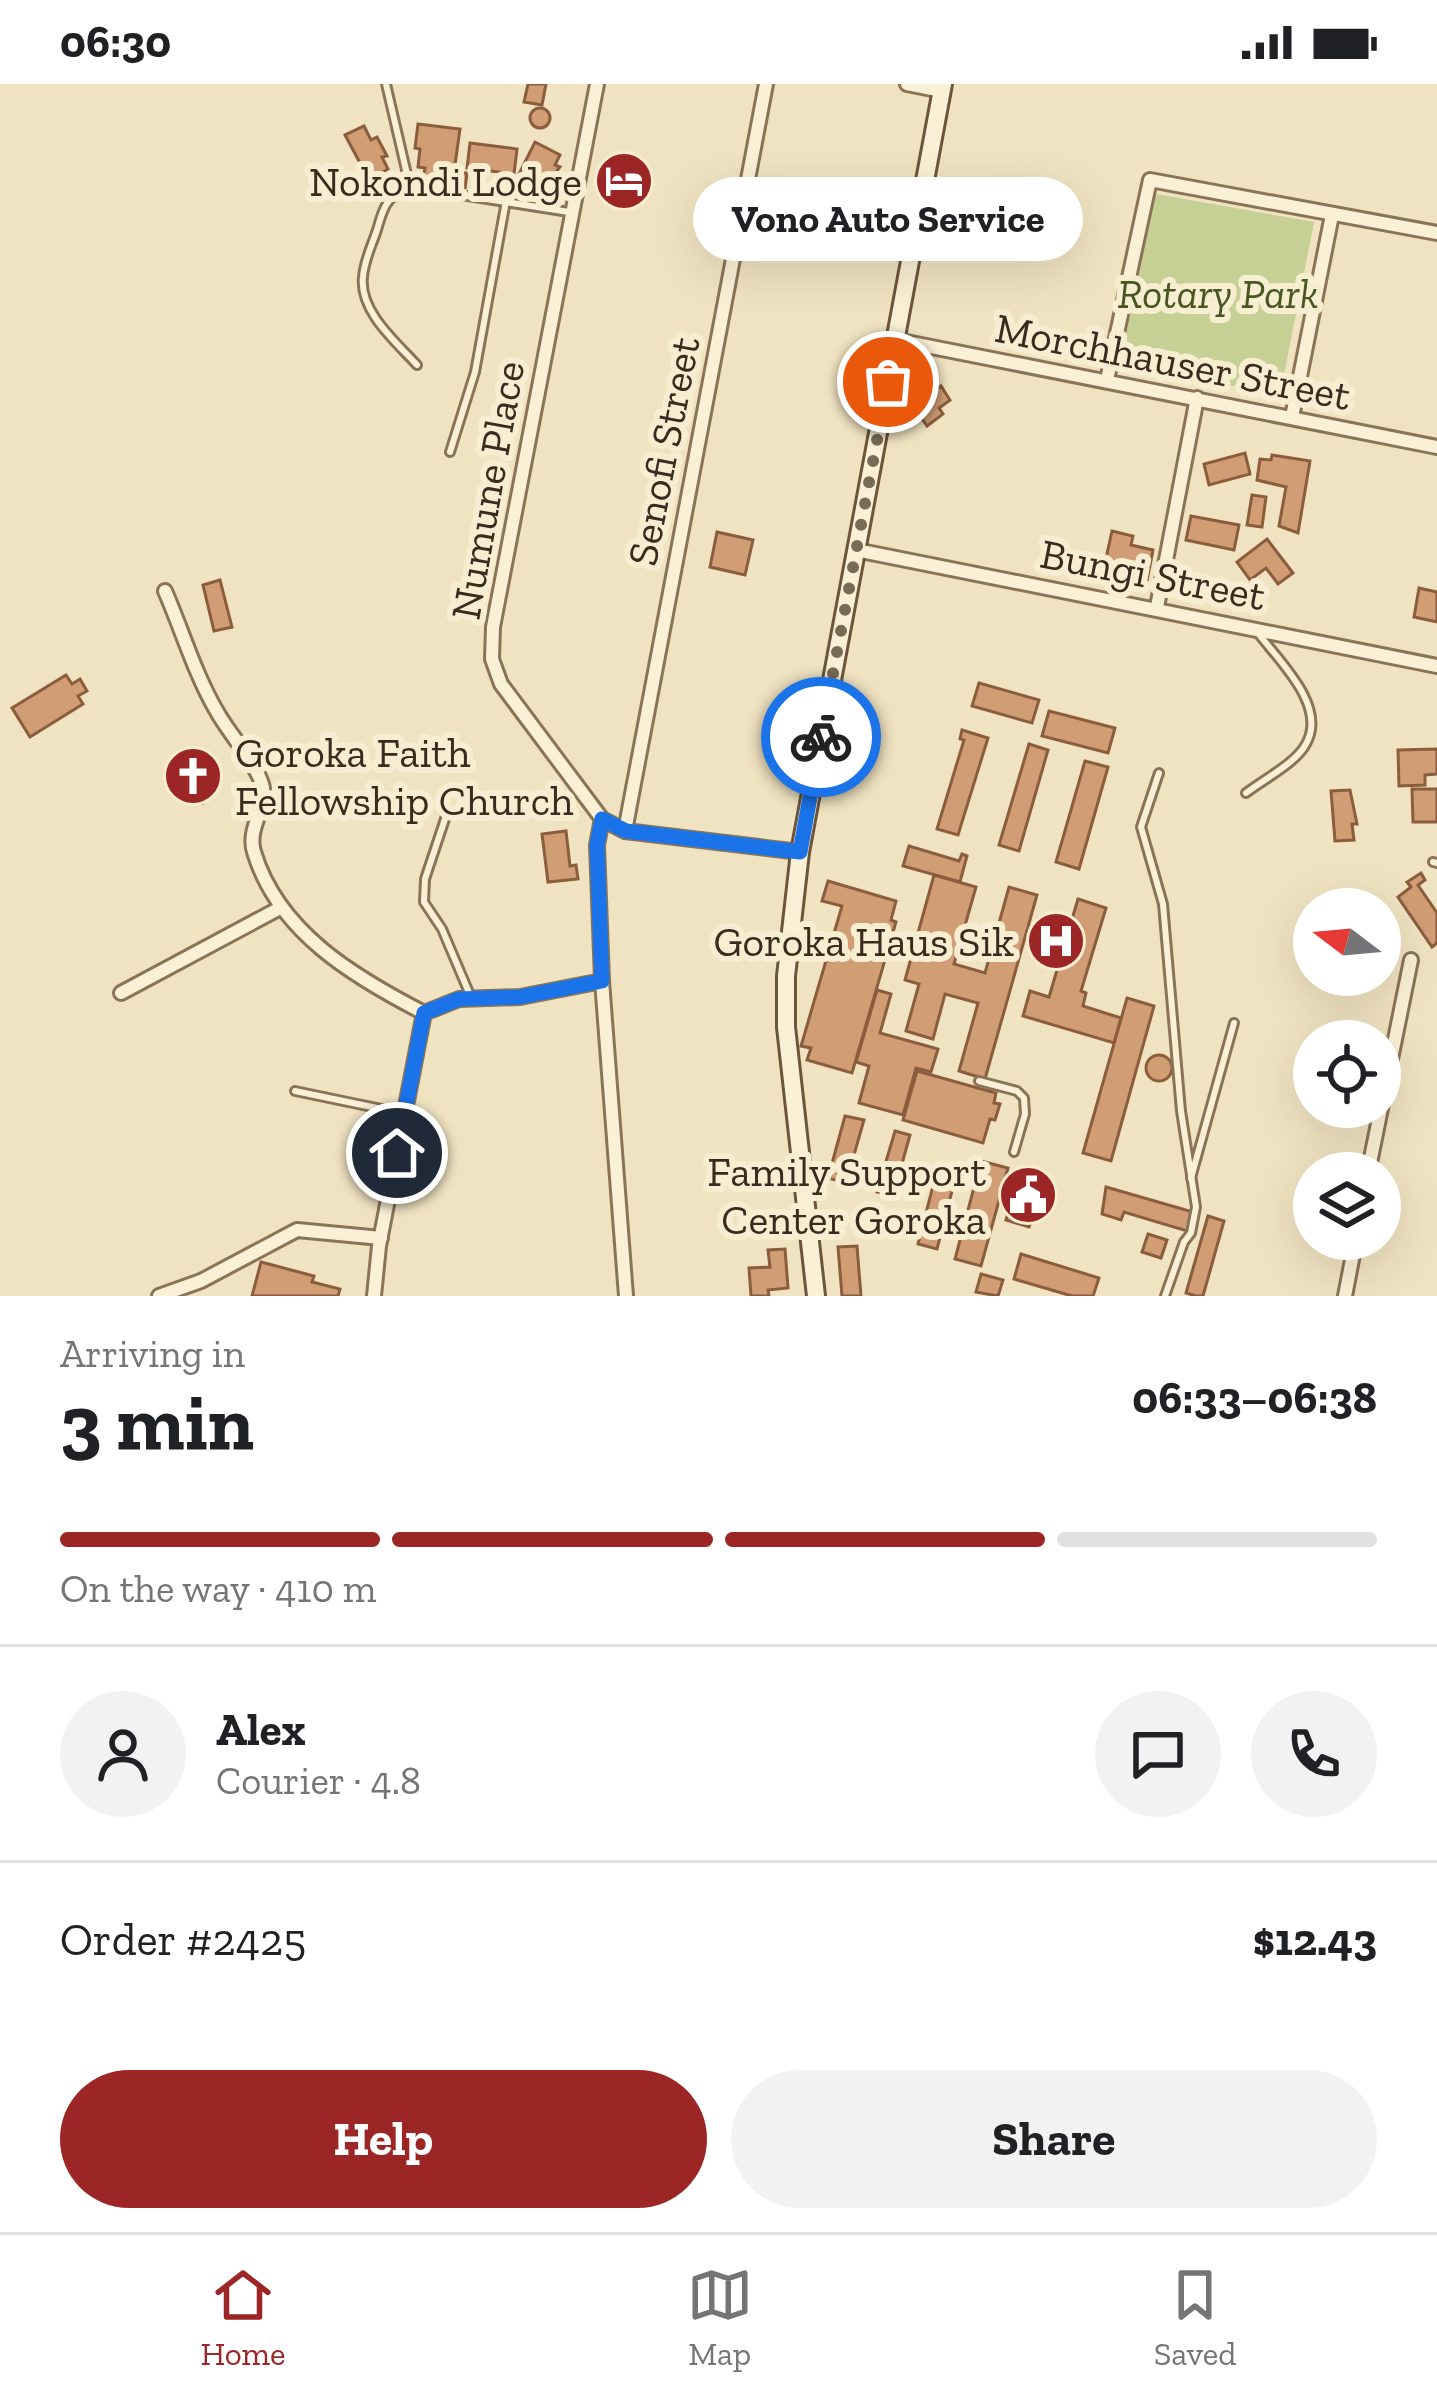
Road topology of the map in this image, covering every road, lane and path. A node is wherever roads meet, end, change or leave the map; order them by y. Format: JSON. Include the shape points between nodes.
{"nodes":[{"id":1,"x":386,"y":84,"type":"edge"},
{"id":2,"x":597,"y":84,"type":"edge"},
{"id":3,"x":766,"y":84,"type":"edge"},
{"id":4,"x":907,"y":84,"type":"edge"},
{"id":5,"x":943,"y":87,"type":"edge"},
{"id":6,"x":410,"y":187,"type":"junction"},
{"id":7,"x":506,"y":201,"type":"junction"},
{"id":8,"x":573,"y":212,"type":"junction"},
{"id":9,"x":1332,"y":215,"type":"junction"},
{"id":10,"x":1437,"y":233,"type":"edge"},
{"id":11,"x":896,"y":340,"type":"junction"},
{"id":12,"x":417,"y":365,"type":"dead end"},
{"id":13,"x":1108,"y":380,"type":"junction"},
{"id":14,"x":1198,"y":398,"type":"junction"},
{"id":15,"x":1292,"y":417,"type":"junction"},
{"id":16,"x":1437,"y":447,"type":"edge"},
{"id":17,"x":450,"y":452,"type":"dead end"},
{"id":18,"x":856,"y":550,"type":"junction"},
{"id":19,"x":165,"y":591,"type":"dead end"},
{"id":20,"x":1157,"y":607,"type":"junction"},
{"id":21,"x":1253,"y":627,"type":"junction"},
{"id":22,"x":1437,"y":666,"type":"edge"},
{"id":23,"x":1159,"y":773,"type":"dead end"},
{"id":24,"x":1246,"y":793,"type":"dead end"},
{"id":25,"x":446,"y":815,"type":"dead end"},
{"id":26,"x":602,"y":819,"type":"junction"},
{"id":27,"x":626,"y":831,"type":"junction"},
{"id":28,"x":800,"y":852,"type":"junction"},
{"id":29,"x":280,"y":908,"type":"junction"},
{"id":30,"x":1411,"y":960,"type":"dead end"},
{"id":31,"x":602,"y":981,"type":"junction"},
{"id":32,"x":122,"y":993,"type":"dead end"},
{"id":33,"x":471,"y":998,"type":"junction"},
{"id":34,"x":424,"y":1013,"type":"junction"},
{"id":35,"x":1234,"y":1023,"type":"dead end"},
{"id":36,"x":979,"y":1081,"type":"dead end"},
{"id":37,"x":295,"y":1091,"type":"dead end"},
{"id":38,"x":405,"y":1114,"type":"junction"},
{"id":39,"x":1014,"y":1152,"type":"dead end"},
{"id":40,"x":1372,"y":1152,"type":"edge"},
{"id":41,"x":1190,"y":1181,"type":"junction"},
{"id":42,"x":381,"y":1238,"type":"junction"},
{"id":43,"x":1352,"y":1260,"type":"edge"},
{"id":44,"x":159,"y":1296,"type":"edge"},
{"id":45,"x":374,"y":1296,"type":"edge"},
{"id":46,"x":626,"y":1296,"type":"edge"},
{"id":47,"x":816,"y":1296,"type":"edge"},
{"id":48,"x":1165,"y":1296,"type":"edge"},
{"id":49,"x":1345,"y":1296,"type":"edge"}],
"edges":[{"from":1,"to":6,"type":"lane"},
{"from":2,"to":8,"type":"street","name":"Numune Place"},
{"from":3,"to":27,"type":"street","name":"Senofi Street"},
{"from":4,"to":5,"type":"street"},
{"from":5,"to":11,"type":"street"},
{"from":6,"to":7,"type":"lane"},
{"from":6,"to":12,"type":"lane","via":[[384,206],[363,276],[382,326]]},
{"from":7,"to":8,"type":"lane"},
{"from":7,"to":17,"type":"lane","via":[[475,372]]},
{"from":8,"to":26,"type":"street","name":"Numune Place","via":[[492,659]]},
{"from":9,"to":10,"type":"street"},
{"from":9,"to":13,"type":"street","via":[[1150,180]]},
{"from":9,"to":15,"type":"street"},
{"from":11,"to":13,"type":"street","name":"Morchhauser Street"},
{"from":11,"to":18,"type":"street"},
{"from":13,"to":14,"type":"street","name":"Morchhauser Street"},
{"from":14,"to":15,"type":"street","name":"Morchhauser Street"},
{"from":14,"to":20,"type":"street"},
{"from":15,"to":16,"type":"street","name":"Morchhauser Street"},
{"from":18,"to":20,"type":"street","name":"Bungi Street"},
{"from":18,"to":28,"type":"street"},
{"from":19,"to":29,"type":"street","via":[[214,708],[261,781],[264,797],[250,833]]},
{"from":20,"to":21,"type":"street","name":"Bungi Street"},
{"from":21,"to":22,"type":"street","name":"Bungi Street"},
{"from":21,"to":24,"type":"lane","via":[[1309,706],[1311,732],[1305,748]]},
{"from":23,"to":41,"type":"lane","via":[[1141,826],[1163,904]]},
{"from":25,"to":33,"type":"lane","via":[[424,902]]},
{"from":26,"to":27,"type":"street","name":"Numune Place"},
{"from":26,"to":31,"type":"street"},
{"from":27,"to":28,"type":"street","name":"Numune Place"},
{"from":28,"to":47,"type":"street","via":[[786,1027]]},
{"from":29,"to":32,"type":"street"},
{"from":29,"to":34,"type":"street","via":[[328,956]]},
{"from":30,"to":40,"type":"street"},
{"from":31,"to":33,"type":"street"},
{"from":31,"to":46,"type":"street"},
{"from":33,"to":34,"type":"street"},
{"from":34,"to":38,"type":"street"},
{"from":35,"to":41,"type":"lane"},
{"from":36,"to":39,"type":"lane","via":[[1024,1098]]},
{"from":37,"to":38,"type":"lane"},
{"from":38,"to":42,"type":"street"},
{"from":41,"to":48,"type":"lane","via":[[1195,1217]]},
{"from":42,"to":44,"type":"street","via":[[297,1230]]},
{"from":42,"to":45,"type":"street"},
{"from":43,"to":49,"type":"street"}]}
